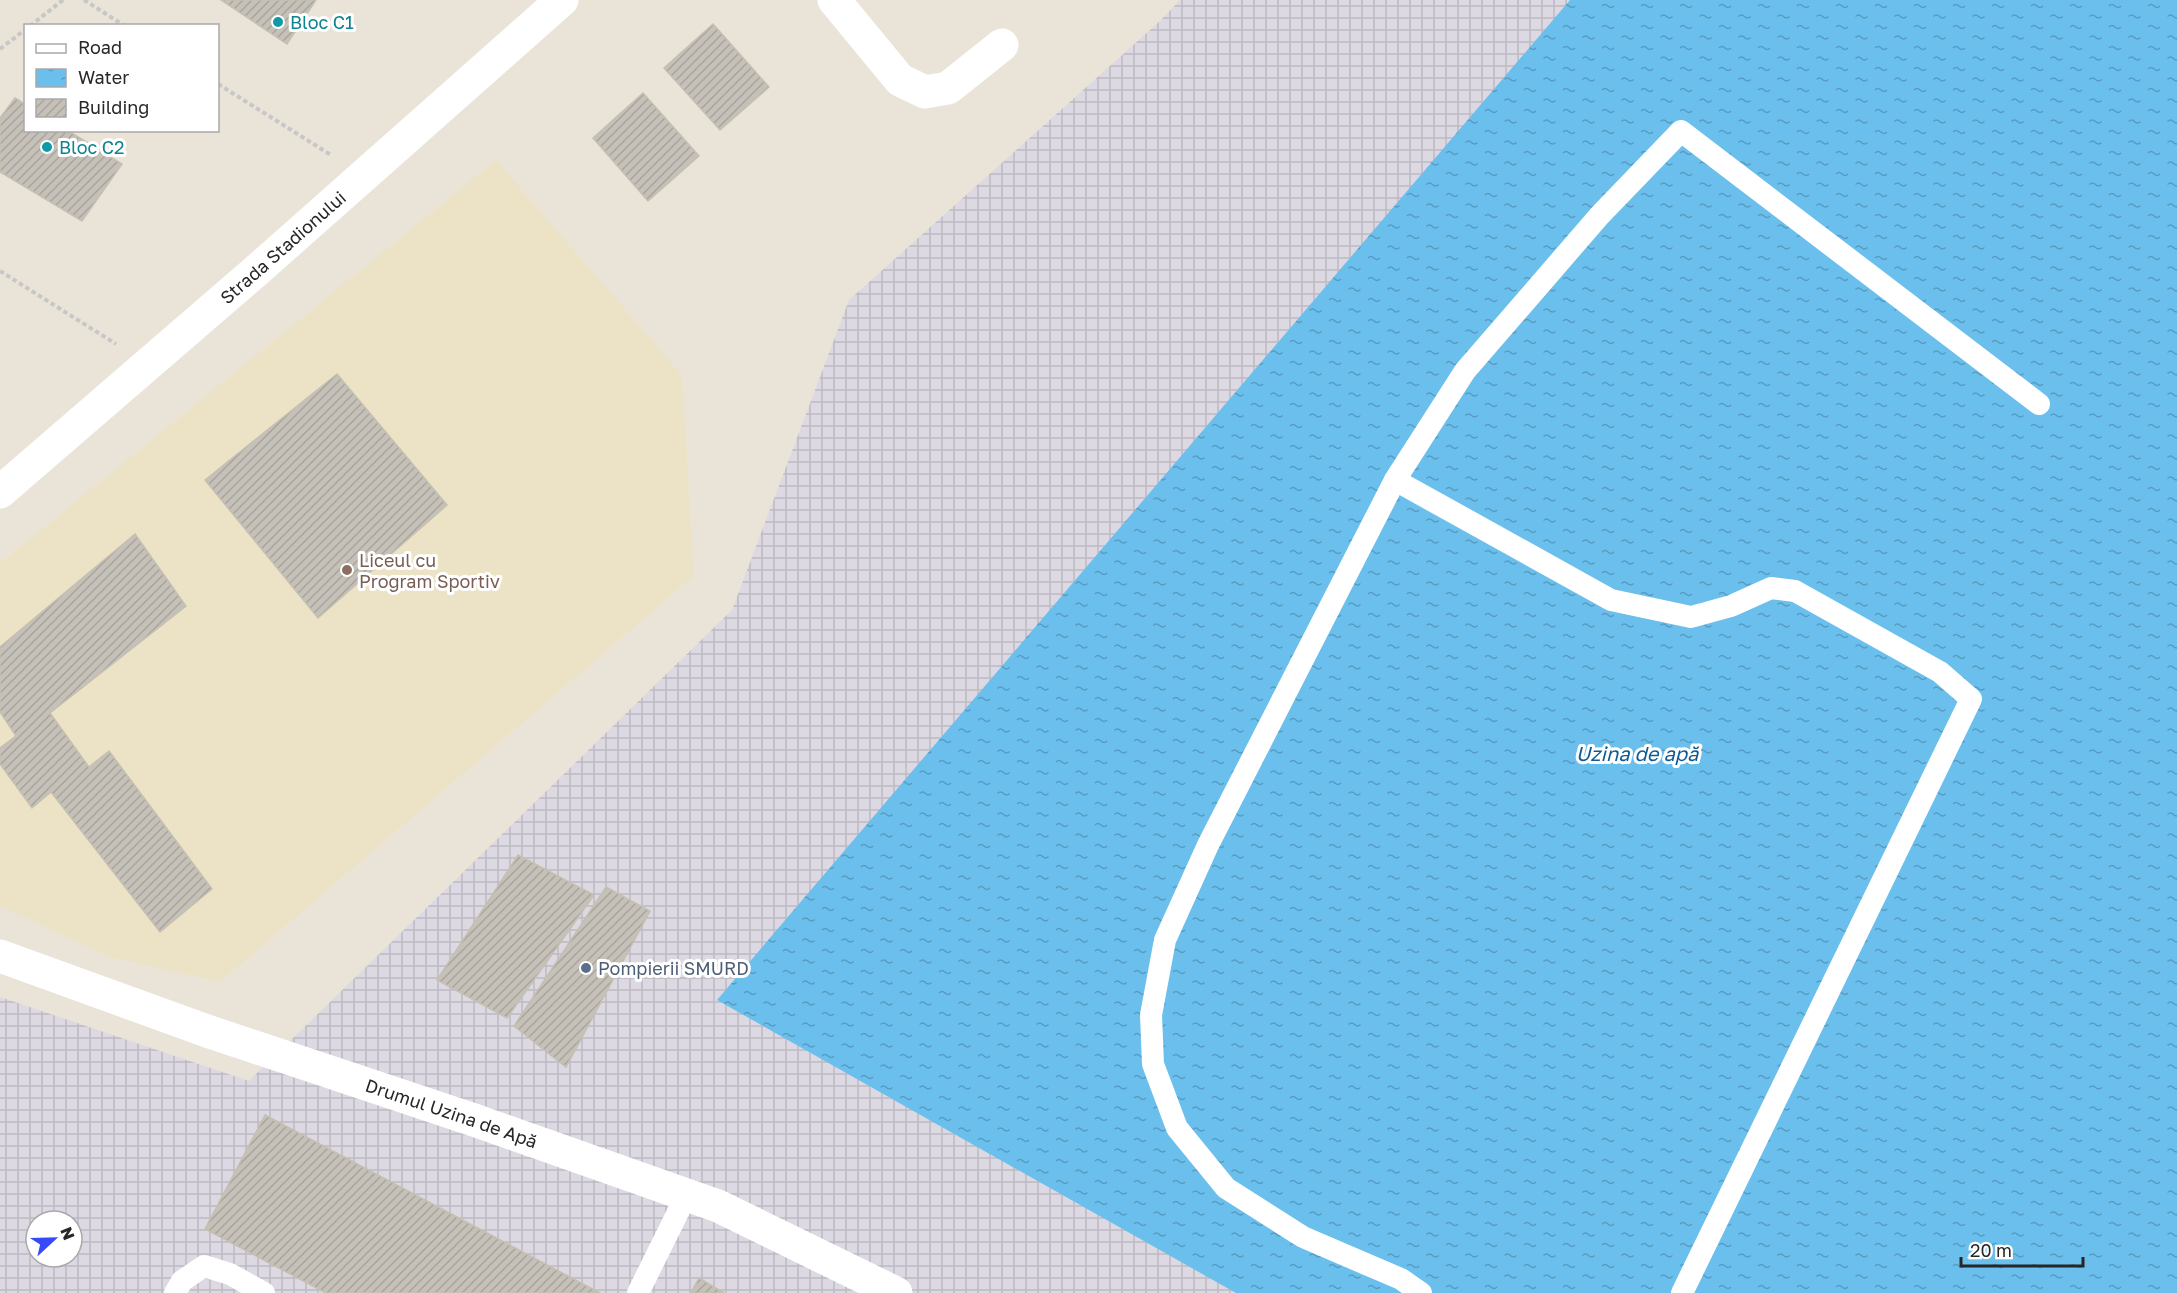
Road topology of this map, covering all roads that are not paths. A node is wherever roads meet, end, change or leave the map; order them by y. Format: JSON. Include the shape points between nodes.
{"nodes":[{"id":1,"x":562,"y":0,"type":"edge"},
{"id":2,"x":834,"y":0,"type":"edge"},
{"id":3,"x":1002,"y":45,"type":"dead end"},
{"id":4,"x":2038,"y":404,"type":"dead end"},
{"id":5,"x":1395,"y":480,"type":"junction"},
{"id":6,"x":0,"y":492,"type":"edge"},
{"id":7,"x":0,"y":956,"type":"edge"},
{"id":8,"x":687,"y":1194,"type":"junction"},
{"id":9,"x":175,"y":1293,"type":"edge"},
{"id":10,"x":264,"y":1293,"type":"edge"},
{"id":11,"x":638,"y":1293,"type":"edge"},
{"id":12,"x":896,"y":1293,"type":"edge"},
{"id":13,"x":1421,"y":1293,"type":"edge"},
{"id":14,"x":1682,"y":1293,"type":"edge"}],
"edges":[{"from":1,"to":6,"type":"street","name":"Strada Stadionului"},
{"from":2,"to":3,"type":"street","via":[[900,80],[925,92],[948,88]]},
{"from":4,"to":5,"type":"lane","via":[[1681,131],[1600,215],[1465,370]]},
{"from":5,"to":13,"type":"lane","via":[[1208,845],[1165,940],[1151,1015],[1153,1064],[1177,1128],[1226,1188],[1303,1237],[1401,1280]]},
{"from":5,"to":14,"type":"lane","via":[[1611,600],[1691,618],[1771,588],[1796,591],[1940,672],[1971,699]]},
{"from":7,"to":8,"type":"street","name":"Drumul Uzina de Apă","via":[[207,1031]]},
{"from":8,"to":11,"type":"lane"},
{"from":8,"to":12,"type":"street","name":"Drumul Uzina de Apă"},
{"from":9,"to":10,"type":"lane","via":[[182,1281],[204,1266],[230,1274]]}]}
